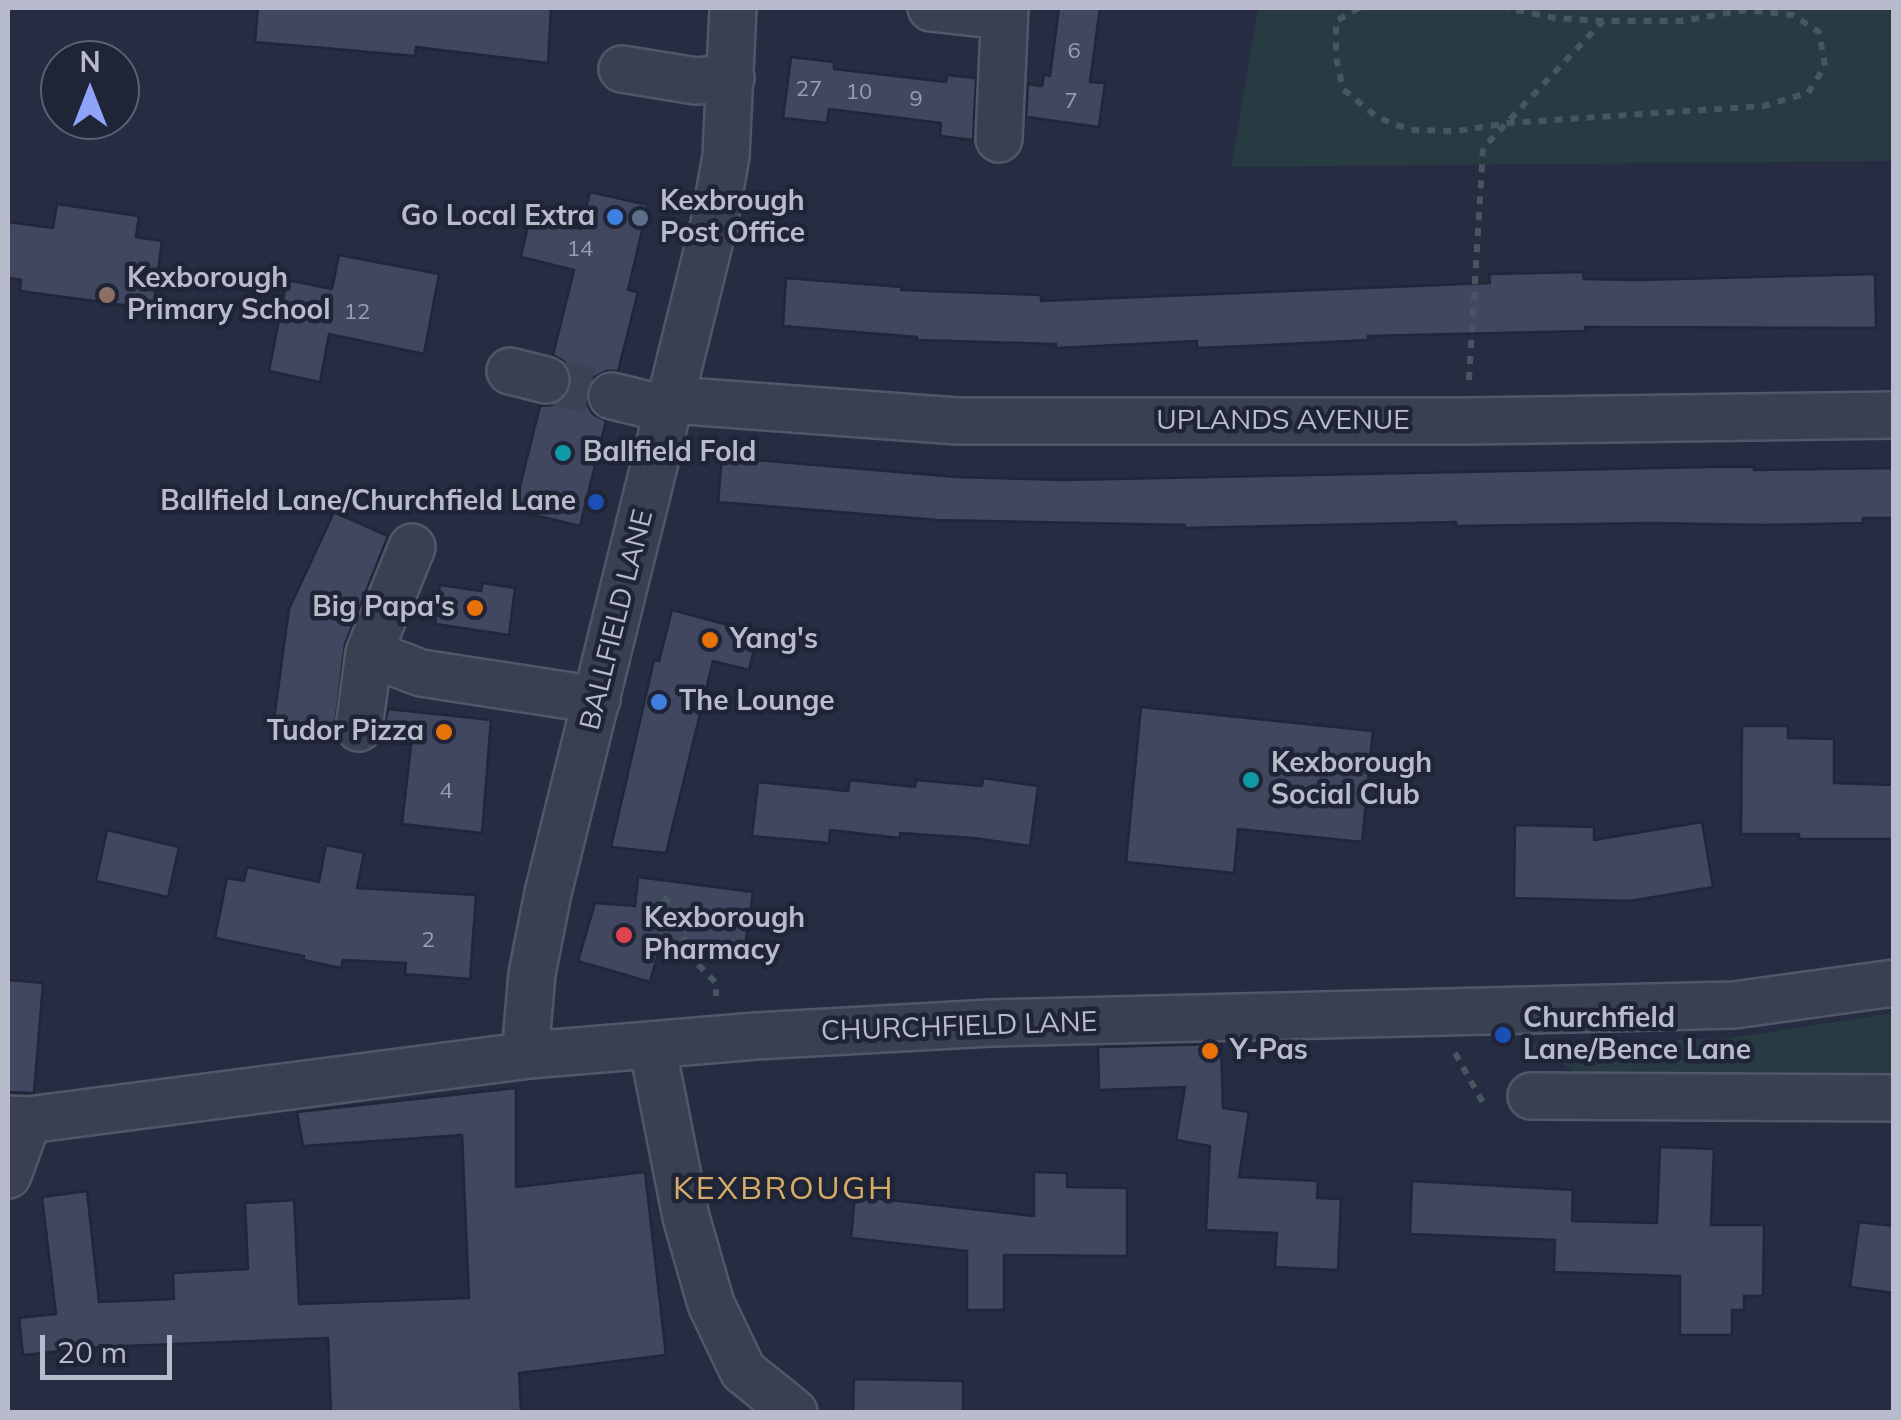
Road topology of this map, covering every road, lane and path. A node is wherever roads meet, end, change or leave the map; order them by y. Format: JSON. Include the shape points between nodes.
{"nodes":[{"id":1,"x":733,"y":8,"type":"edge"},
{"id":2,"x":931,"y":8,"type":"edge"},
{"id":3,"x":1359,"y":8,"type":"edge"},
{"id":4,"x":1507,"y":8,"type":"edge"},
{"id":5,"x":1004,"y":12,"type":"edge"},
{"id":6,"x":1603,"y":21,"type":"junction"},
{"id":7,"x":622,"y":69,"type":"dead end"},
{"id":8,"x":731,"y":78,"type":"junction"},
{"id":9,"x":1508,"y":122,"type":"junction"},
{"id":10,"x":999,"y":139,"type":"dead end"},
{"id":11,"x":612,"y":396,"type":"tunnel mouth"},
{"id":12,"x":671,"y":405,"type":"junction"},
{"id":13,"x":1894,"y":414,"type":"edge"},
{"id":14,"x":1466,"y":422,"type":"junction"},
{"id":15,"x":412,"y":547,"type":"dead end"},
{"id":16,"x":369,"y":652,"type":"junction"},
{"id":17,"x":597,"y":700,"type":"junction"},
{"id":18,"x":359,"y":728,"type":"dead end"},
{"id":19,"x":663,"y":898,"type":"dead end"},
{"id":20,"x":1894,"y":983,"type":"edge"},
{"id":21,"x":1433,"y":1012,"type":"junction"},
{"id":22,"x":715,"y":1039,"type":"junction"},
{"id":23,"x":652,"y":1044,"type":"junction"},
{"id":24,"x":530,"y":1055,"type":"junction"},
{"id":25,"x":1531,"y":1096,"type":"joint"},
{"id":26,"x":1894,"y":1098,"type":"edge"},
{"id":27,"x":18,"y":1120,"type":"edge"},
{"id":28,"x":8,"y":1175,"type":"edge"},
{"id":29,"x":794,"y":1412,"type":"edge"}],
"edges":[{"from":1,"to":8,"type":"street","name":"BALLFIELD LANE"},
{"from":2,"to":5,"type":"street"},
{"from":3,"to":9,"type":"path","via":[[1336,22],[1336,57],[1343,88],[1377,116],[1410,130]]},
{"from":4,"to":6,"type":"path"},
{"from":5,"to":10,"type":"street"},
{"from":6,"to":9,"type":"path"},
{"from":6,"to":9,"type":"path","via":[[1682,22],[1746,10],[1793,16],[1819,32],[1824,66],[1808,93],[1764,106]]},
{"from":7,"to":8,"type":"street","via":[[696,81]]},
{"from":8,"to":12,"type":"street","name":"BALLFIELD LANE","via":[[714,224]]},
{"from":9,"to":14,"type":"path","via":[[1483,148]]},
{"from":11,"to":12,"type":"street"},
{"from":12,"to":14,"type":"street","name":"UPLANDS AVENUE","via":[[958,422]]},
{"from":12,"to":17,"type":"street","name":"BALLFIELD LANE"},
{"from":13,"to":14,"type":"street","name":"UPLANDS AVENUE"},
{"from":15,"to":16,"type":"street"},
{"from":16,"to":17,"type":"street","via":[[421,673]]},
{"from":16,"to":18,"type":"street"},
{"from":17,"to":24,"type":"street","name":"BALLFIELD LANE","via":[[532,974]]},
{"from":19,"to":22,"type":"path","via":[[676,905],[688,954],[716,982]]},
{"from":20,"to":21,"type":"street","name":"CHURCHFIELD LANE","via":[[1734,1005]]},
{"from":21,"to":22,"type":"street","name":"CHURCHFIELD LANE","via":[[991,1023]]},
{"from":21,"to":25,"type":"path","via":[[1491,1118]]},
{"from":22,"to":23,"type":"street","name":"CHURCHFIELD LANE"},
{"from":23,"to":24,"type":"street","name":"CHURCHFIELD LANE"},
{"from":23,"to":29,"type":"street","via":[[710,1304],[744,1371]]},
{"from":24,"to":27,"type":"street","name":"CHURCHFIELD LANE"},
{"from":25,"to":26,"type":"street"},
{"from":27,"to":28,"type":"street"}]}
